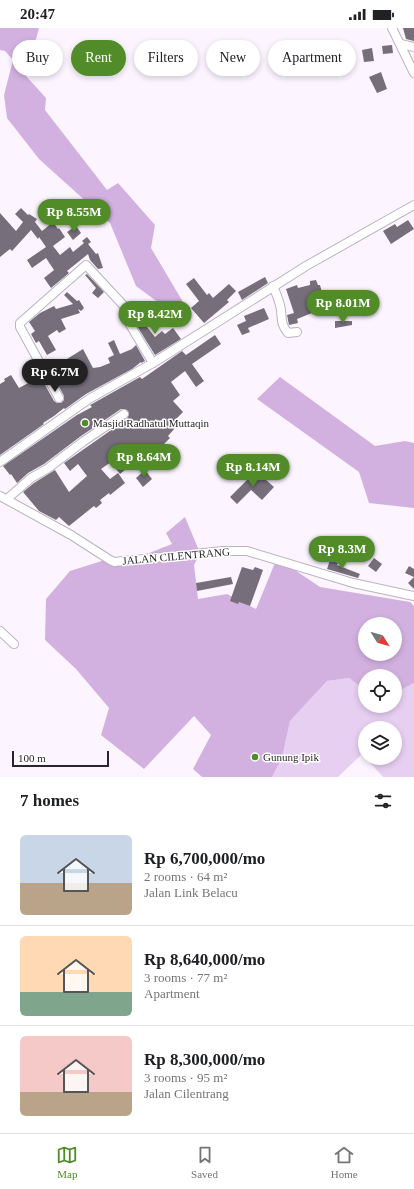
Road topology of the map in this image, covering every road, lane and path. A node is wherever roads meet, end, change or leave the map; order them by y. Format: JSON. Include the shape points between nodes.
{"nodes":[{"id":1,"x":392,"y":28,"type":"edge"},
{"id":2,"x":401,"y":44,"type":"junction"},
{"id":3,"x":414,"y":47,"type":"edge"},
{"id":4,"x":414,"y":73,"type":"edge"},
{"id":5,"x":414,"y":206,"type":"edge"},
{"id":6,"x":273,"y":286,"type":"junction"},
{"id":7,"x":297,"y":332,"type":"dead end"},
{"id":8,"x":153,"y":363,"type":"junction"},
{"id":9,"x":59,"y":398,"type":"dead end"},
{"id":10,"x":124,"y":414,"type":"dead end"},
{"id":11,"x":0,"y":462,"type":"edge"},
{"id":12,"x":3,"y":497,"type":"edge"},
{"id":13,"x":414,"y":596,"type":"edge"},
{"id":14,"x":0,"y":631,"type":"edge"},
{"id":15,"x":14,"y":644,"type":"dead end"}],
"edges":[{"from":1,"to":2,"type":"street"},
{"from":2,"to":3,"type":"street"},
{"from":2,"to":4,"type":"street"},
{"from":5,"to":6,"type":"street"},
{"from":6,"to":7,"type":"street","via":[[283,325],[288,334]]},
{"from":6,"to":8,"type":"street"},
{"from":8,"to":9,"type":"street","via":[[126,318],[129,313],[126,307],[86,265],[20,323]]},
{"from":8,"to":11,"type":"street","via":[[89,399]]},
{"from":10,"to":12,"type":"street"},
{"from":12,"to":13,"type":"street","name":"JALAN CILENTRANG","via":[[114,562],[238,550],[353,583]]},
{"from":14,"to":15,"type":"street"}]}
